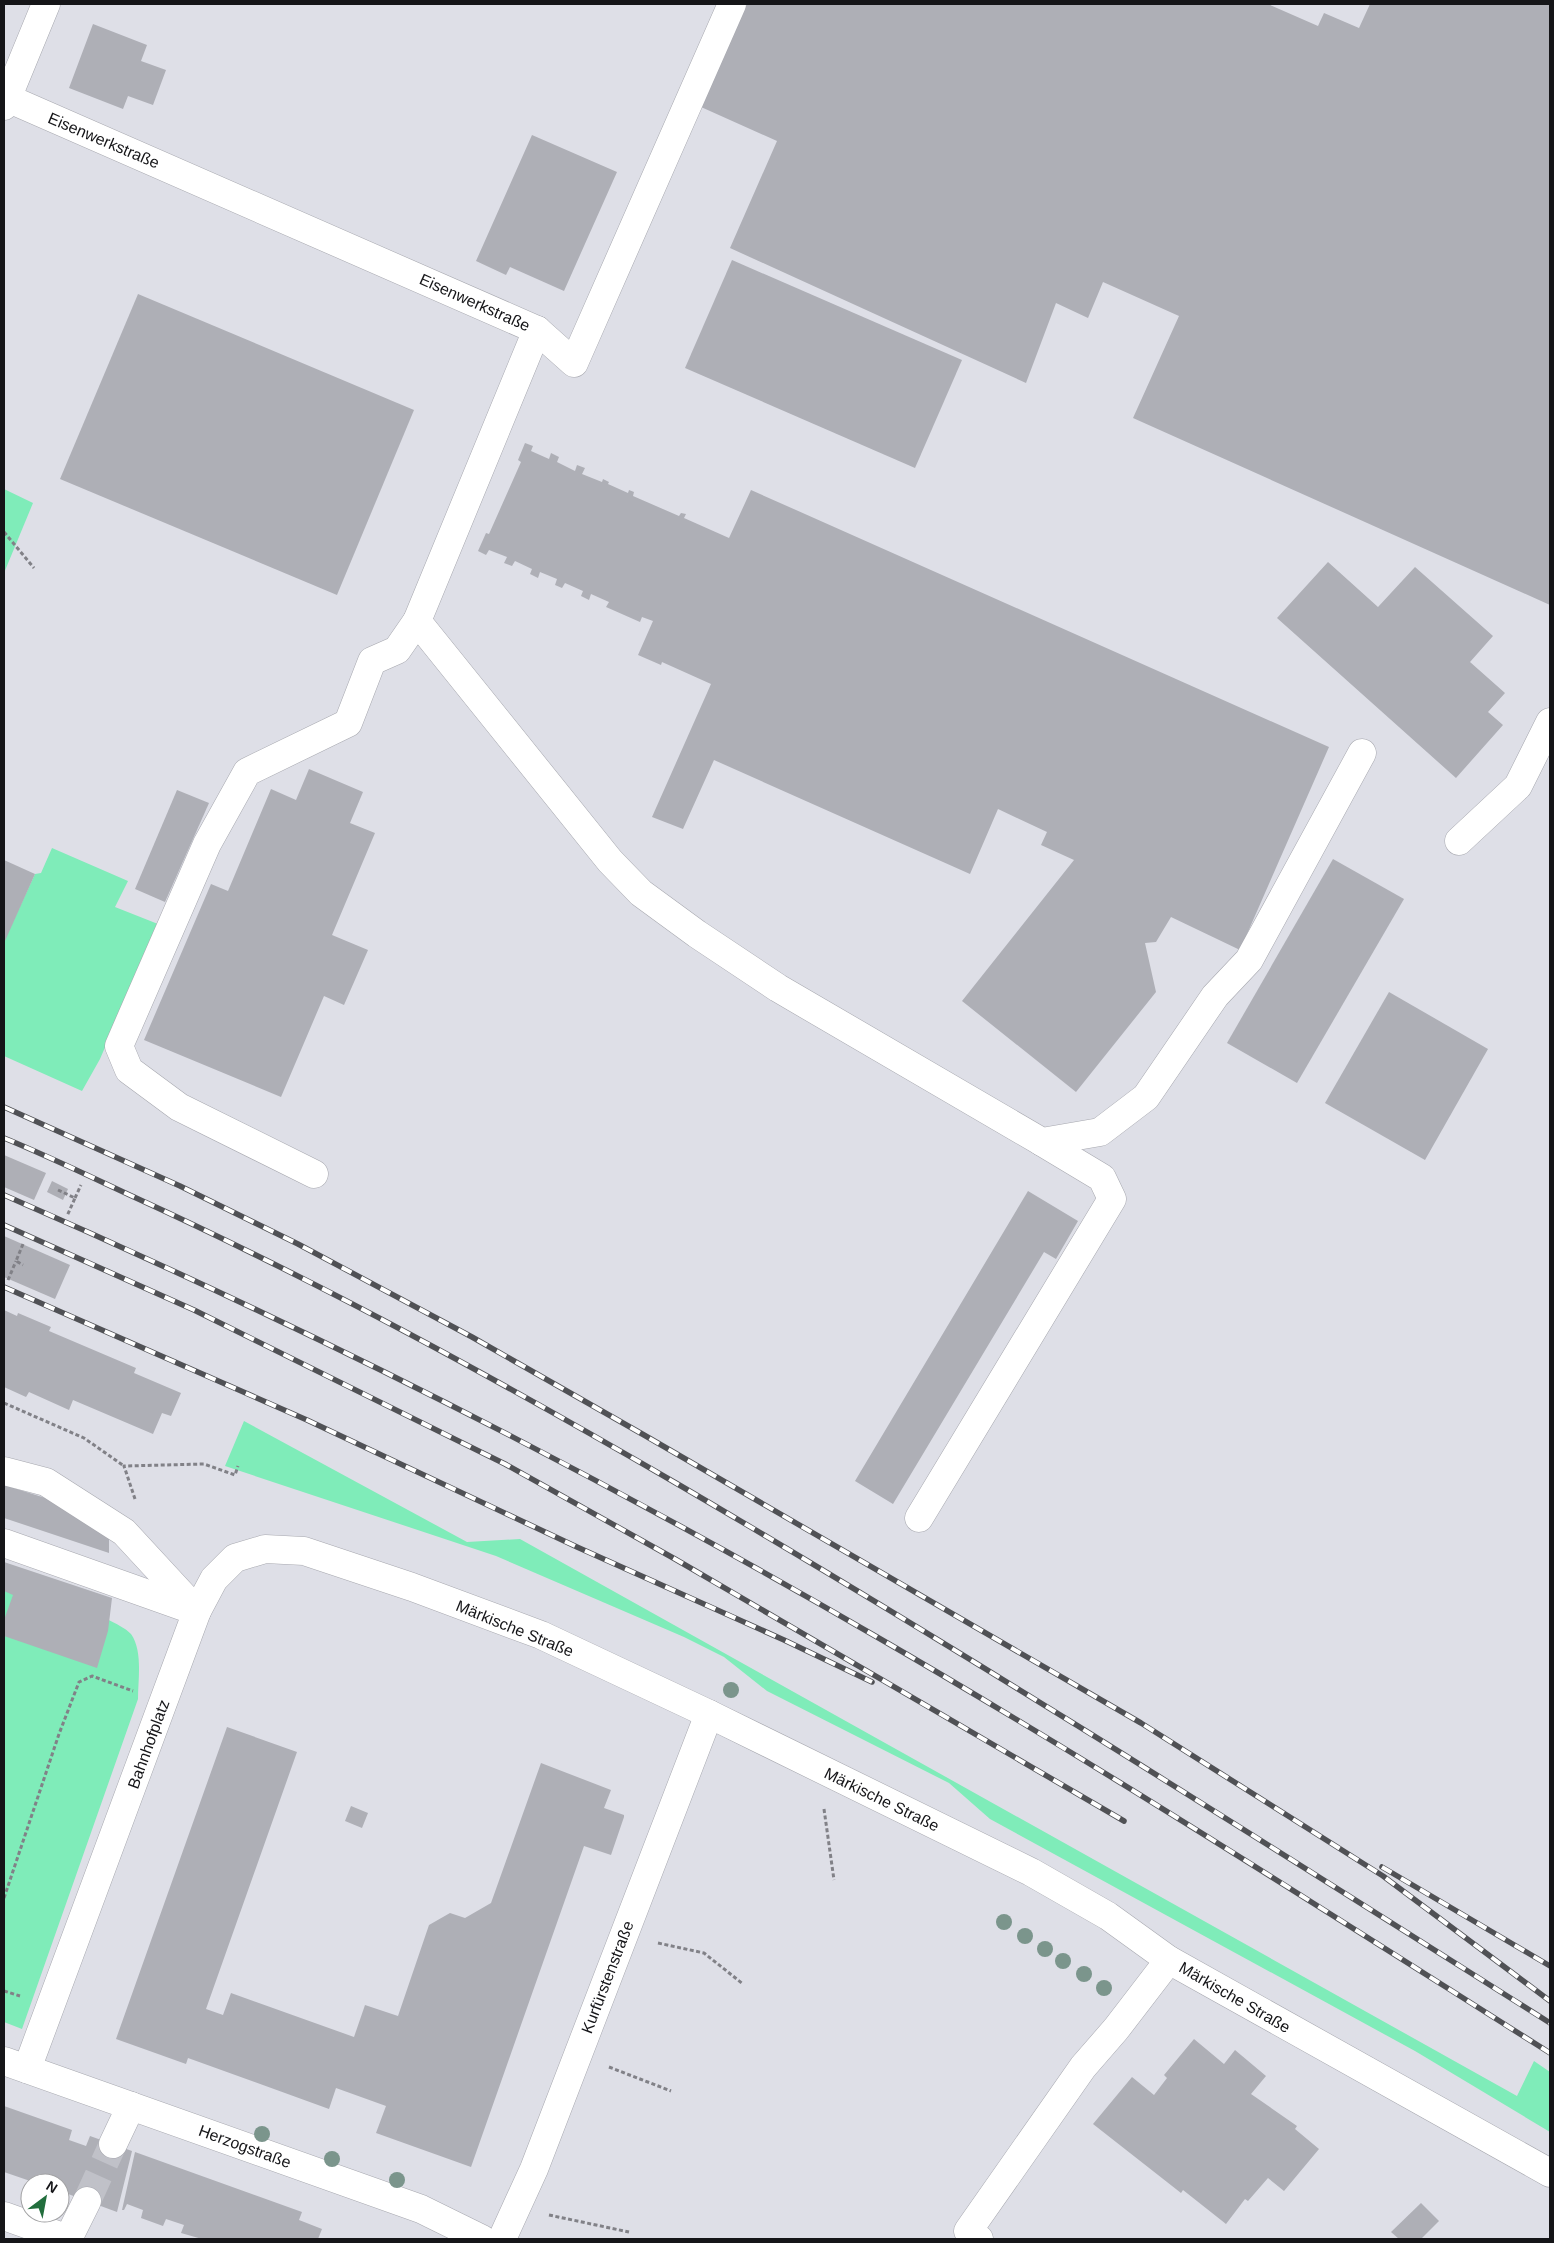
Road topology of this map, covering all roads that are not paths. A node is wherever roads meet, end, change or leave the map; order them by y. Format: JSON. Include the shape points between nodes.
{"nodes":[{"id":1,"x":46,"y":4,"type":"edge"},
{"id":2,"x":732,"y":4,"type":"edge"},
{"id":3,"x":7,"y":89,"type":"edge"},
{"id":4,"x":537,"y":330,"type":"junction"},
{"id":5,"x":417,"y":621,"type":"junction"},
{"id":6,"x":1550,"y":722,"type":"edge"},
{"id":7,"x":1362,"y":753,"type":"dead end"},
{"id":8,"x":1459,"y":841,"type":"dead end"},
{"id":9,"x":1042,"y":1142,"type":"junction"},
{"id":10,"x":314,"y":1174,"type":"dead end"},
{"id":11,"x":4,"y":1471,"type":"edge"},
{"id":12,"x":919,"y":1518,"type":"dead end"},
{"id":13,"x":4,"y":1543,"type":"edge"},
{"id":14,"x":196,"y":1611,"type":"junction"},
{"id":15,"x":709,"y":1714,"type":"junction"},
{"id":16,"x":1169,"y":1960,"type":"junction"},
{"id":17,"x":16,"y":2065,"type":"edge"},
{"id":18,"x":131,"y":2106,"type":"junction"},
{"id":19,"x":113,"y":2144,"type":"tunnel mouth"},
{"id":20,"x":1550,"y":2173,"type":"edge"},
{"id":21,"x":86,"y":2201,"type":"tunnel mouth"},
{"id":22,"x":4,"y":2216,"type":"edge"},
{"id":23,"x":68,"y":2239,"type":"edge"},
{"id":24,"x":482,"y":2239,"type":"edge"},
{"id":25,"x":502,"y":2239,"type":"edge"},
{"id":26,"x":979,"y":2239,"type":"edge"}],
"edges":[{"from":1,"to":3,"type":"street"},
{"from":2,"to":4,"type":"street","name":"Eisenwerkstraße","via":[[574,363]]},
{"from":3,"to":4,"type":"street","name":"Eisenwerkstraße"},
{"from":4,"to":5,"type":"street"},
{"from":5,"to":9,"type":"street","via":[[610,862],[641,892],[778,988]]},
{"from":5,"to":10,"type":"street","via":[[397,650],[372,661],[348,724],[246,772],[207,844],[119,1046],[128,1070],[179,1107]]},
{"from":6,"to":8,"type":"street","via":[[1518,786]]},
{"from":7,"to":9,"type":"street","via":[[1249,960],[1215,996],[1146,1097],[1100,1132]]},
{"from":9,"to":12,"type":"street","via":[[1102,1178],[1112,1199]]},
{"from":11,"to":14,"type":"street","via":[[46,1482],[124,1532]]},
{"from":13,"to":14,"type":"street"},
{"from":14,"to":15,"type":"street","name":"Märkische Straße","via":[[214,1579],[235,1558],[265,1549],[304,1551],[541,1635]]},
{"from":14,"to":17,"type":"street","name":"Bahnhofplatz","via":[[163,1703]]},
{"from":15,"to":16,"type":"street","name":"Märkische Straße","via":[[1031,1872],[1108,1916]]},
{"from":15,"to":25,"type":"street","name":"Kurfürstenstraße","via":[[534,2169]]},
{"from":16,"to":20,"type":"street","name":"Märkische Straße"},
{"from":16,"to":26,"type":"street","via":[[1083,2067],[968,2231]]},
{"from":17,"to":18,"type":"street","name":"Herzogstraße"},
{"from":18,"to":19,"type":"street"},
{"from":18,"to":24,"type":"street","name":"Herzogstraße","via":[[421,2209]]},
{"from":21,"to":23,"type":"street"},
{"from":22,"to":23,"type":"street"}]}
